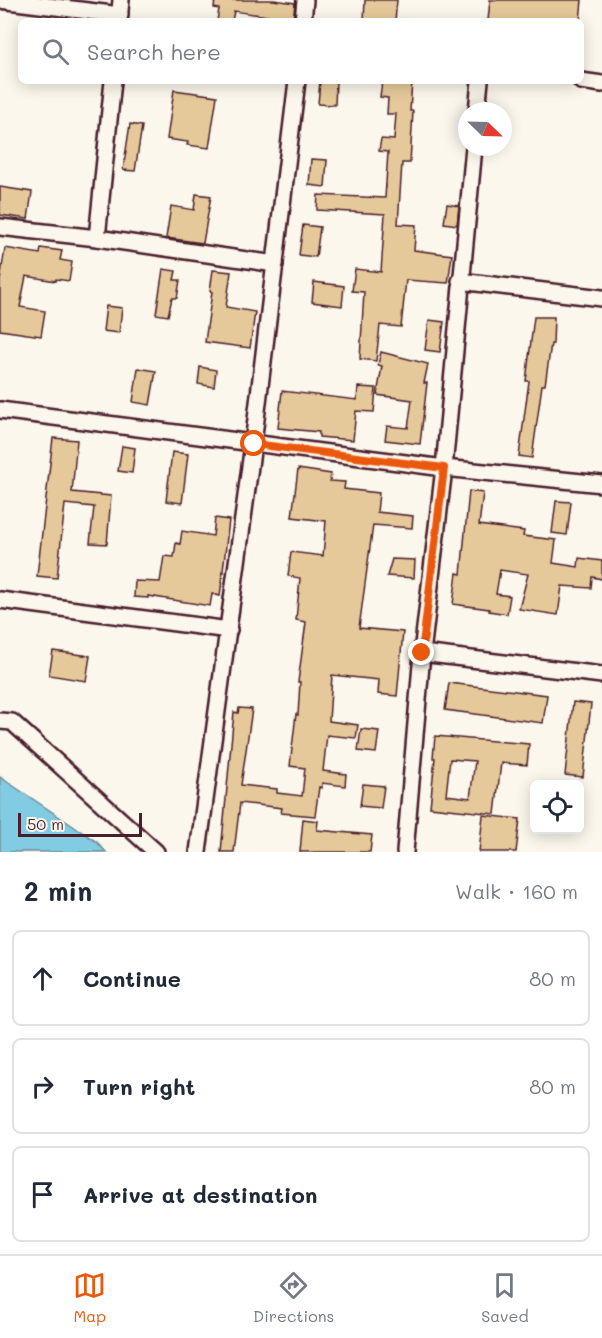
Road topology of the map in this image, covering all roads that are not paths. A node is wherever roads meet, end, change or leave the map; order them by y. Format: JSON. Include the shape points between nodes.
{"nodes":[{"id":1,"x":0,"y":0,"type":"edge"},
{"id":2,"x":305,"y":0,"type":"edge"},
{"id":3,"x":120,"y":12,"type":"edge"},
{"id":4,"x":303,"y":18,"type":"edge"},
{"id":5,"x":584,"y":81,"type":"edge"},
{"id":6,"x":113,"y":84,"type":"edge"},
{"id":7,"x":297,"y":84,"type":"edge"},
{"id":8,"x":480,"y":84,"type":"edge"},
{"id":9,"x":602,"y":84,"type":"edge"},
{"id":10,"x":478,"y":102,"type":"edge"},
{"id":11,"x":473,"y":156,"type":"edge"},
{"id":12,"x":0,"y":227,"type":"edge"},
{"id":13,"x":97,"y":238,"type":"junction"},
{"id":14,"x":275,"y":264,"type":"junction"},
{"id":15,"x":460,"y":281,"type":"junction"},
{"id":16,"x":602,"y":298,"type":"edge"},
{"id":17,"x":0,"y":410,"type":"edge"},
{"id":18,"x":254,"y":444,"type":"junction"},
{"id":19,"x":444,"y":468,"type":"junction"},
{"id":20,"x":602,"y":484,"type":"edge"},
{"id":21,"x":0,"y":600,"type":"edge"},
{"id":22,"x":229,"y":630,"type":"junction"},
{"id":23,"x":422,"y":653,"type":"junction"},
{"id":24,"x":602,"y":675,"type":"edge"},
{"id":25,"x":0,"y":721,"type":"edge"},
{"id":26,"x":156,"y":852,"type":"edge"},
{"id":27,"x":198,"y":852,"type":"edge"},
{"id":28,"x":405,"y":852,"type":"edge"}],
"edges":[{"from":1,"to":3,"type":"street"},
{"from":2,"to":4,"type":"street"},
{"from":5,"to":9,"type":"street"},
{"from":6,"to":13,"type":"street"},
{"from":7,"to":14,"type":"street"},
{"from":8,"to":10,"type":"street"},
{"from":11,"to":15,"type":"street"},
{"from":12,"to":13,"type":"street"},
{"from":13,"to":14,"type":"street"},
{"from":14,"to":18,"type":"street"},
{"from":15,"to":16,"type":"street"},
{"from":15,"to":19,"type":"street"},
{"from":17,"to":18,"type":"street"},
{"from":18,"to":19,"type":"street"},
{"from":18,"to":22,"type":"street"},
{"from":19,"to":20,"type":"street"},
{"from":19,"to":23,"type":"street"},
{"from":21,"to":22,"type":"street"},
{"from":22,"to":27,"type":"street"},
{"from":23,"to":24,"type":"street"},
{"from":23,"to":28,"type":"street"},
{"from":25,"to":26,"type":"street","via":[[12,722]]}]}
